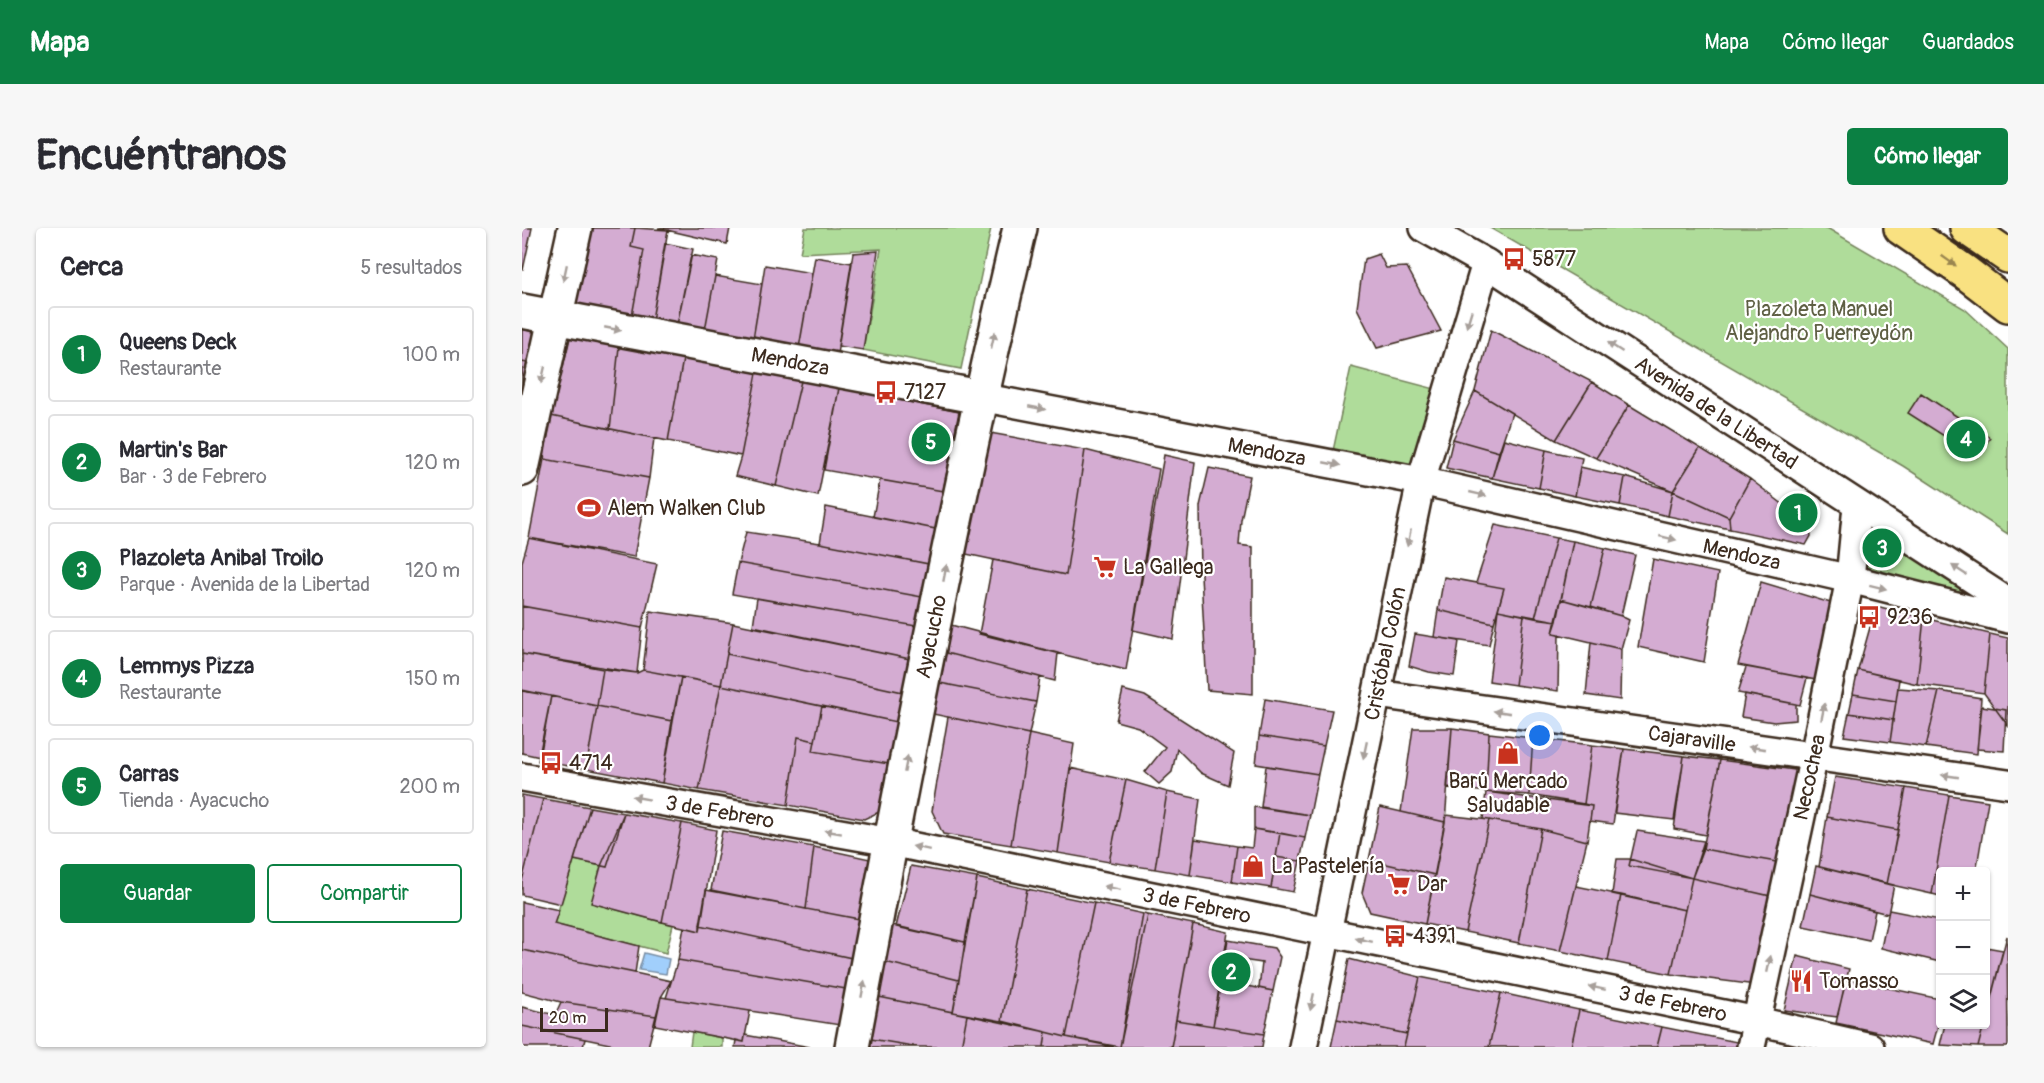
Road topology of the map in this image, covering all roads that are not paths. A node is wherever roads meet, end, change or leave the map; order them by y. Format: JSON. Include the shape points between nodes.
{"nodes":[{"id":1,"x":575,"y":228,"type":"edge"},
{"id":2,"x":1020,"y":228,"type":"edge"},
{"id":3,"x":1424,"y":228,"type":"edge"},
{"id":4,"x":1901,"y":228,"type":"edge"},
{"id":5,"x":1967,"y":228,"type":"edge"},
{"id":6,"x":2008,"y":256,"type":"edge"},
{"id":7,"x":1486,"y":263,"type":"junction"},
{"id":8,"x":2008,"y":305,"type":"edge"},
{"id":9,"x":522,"y":311,"type":"edge"},
{"id":10,"x":555,"y":318,"type":"junction"},
{"id":11,"x":980,"y":397,"type":"junction"},
{"id":12,"x":522,"y":469,"type":"edge"},
{"id":13,"x":1421,"y":481,"type":"junction"},
{"id":14,"x":1857,"y":506,"type":"junction"},
{"id":15,"x":1850,"y":579,"type":"junction"},
{"id":16,"x":2008,"y":602,"type":"edge"},
{"id":17,"x":2008,"y":619,"type":"edge"},
{"id":18,"x":1377,"y":694,"type":"junction"},
{"id":19,"x":1815,"y":756,"type":"junction"},
{"id":20,"x":522,"y":777,"type":"edge"},
{"id":21,"x":2008,"y":784,"type":"edge"},
{"id":22,"x":891,"y":842,"type":"junction"},
{"id":23,"x":1327,"y":932,"type":"junction"},
{"id":24,"x":1754,"y":1034,"type":"edge"},
{"id":25,"x":852,"y":1047,"type":"edge"},
{"id":26,"x":1303,"y":1047,"type":"edge"},
{"id":27,"x":1870,"y":1047,"type":"edge"}],
"edges":[{"from":1,"to":10,"type":"main road","one_way":true},
{"from":11,"to":2,"type":"main road","name":"Ayacucho","one_way":true},
{"from":3,"to":7,"type":"street","name":"Avenida de la Libertad"},
{"from":4,"to":8,"type":"main road","one_way":true},
{"from":5,"to":6,"type":"main road"},
{"from":7,"to":13,"type":"street","name":"Cristóbal Colón","one_way":true},
{"from":14,"to":7,"type":"street","name":"Avenida de la Libertad","one_way":true},
{"from":9,"to":10,"type":"main road","name":"Mendoza"},
{"from":10,"to":11,"type":"main road","name":"Mendoza","one_way":true},
{"from":10,"to":12,"type":"main road","one_way":true},
{"from":11,"to":13,"type":"street","name":"Mendoza","one_way":true},
{"from":22,"to":11,"type":"main road","name":"Ayacucho","one_way":true},
{"from":13,"to":15,"type":"street","name":"Mendoza","one_way":true},
{"from":13,"to":18,"type":"street","name":"Cristóbal Colón","one_way":true},
{"from":14,"to":15,"type":"street","name":"Necochea"},
{"from":16,"to":14,"type":"street","name":"Avenida de la Libertad","one_way":true},
{"from":15,"to":17,"type":"street","name":"Mendoza","one_way":true},
{"from":19,"to":15,"type":"street","name":"Necochea","one_way":true},
{"from":19,"to":18,"type":"street","name":"Cajaraville","one_way":true},
{"from":18,"to":23,"type":"street","name":"Cristóbal Colón","one_way":true},
{"from":21,"to":19,"type":"street","name":"Cajaraville","one_way":true},
{"from":24,"to":19,"type":"street","name":"Necochea","one_way":true},
{"from":22,"to":20,"type":"street","name":"3 de Febrero","one_way":true},
{"from":23,"to":22,"type":"street","name":"3 de Febrero","one_way":true},
{"from":25,"to":22,"type":"main road","name":"Ayacucho","one_way":true},
{"from":24,"to":23,"type":"street","name":"3 de Febrero","one_way":true},
{"from":23,"to":26,"type":"street","name":"Cristóbal Colón","one_way":true},
{"from":24,"to":27,"type":"street","name":"3 de Febrero"}]}
